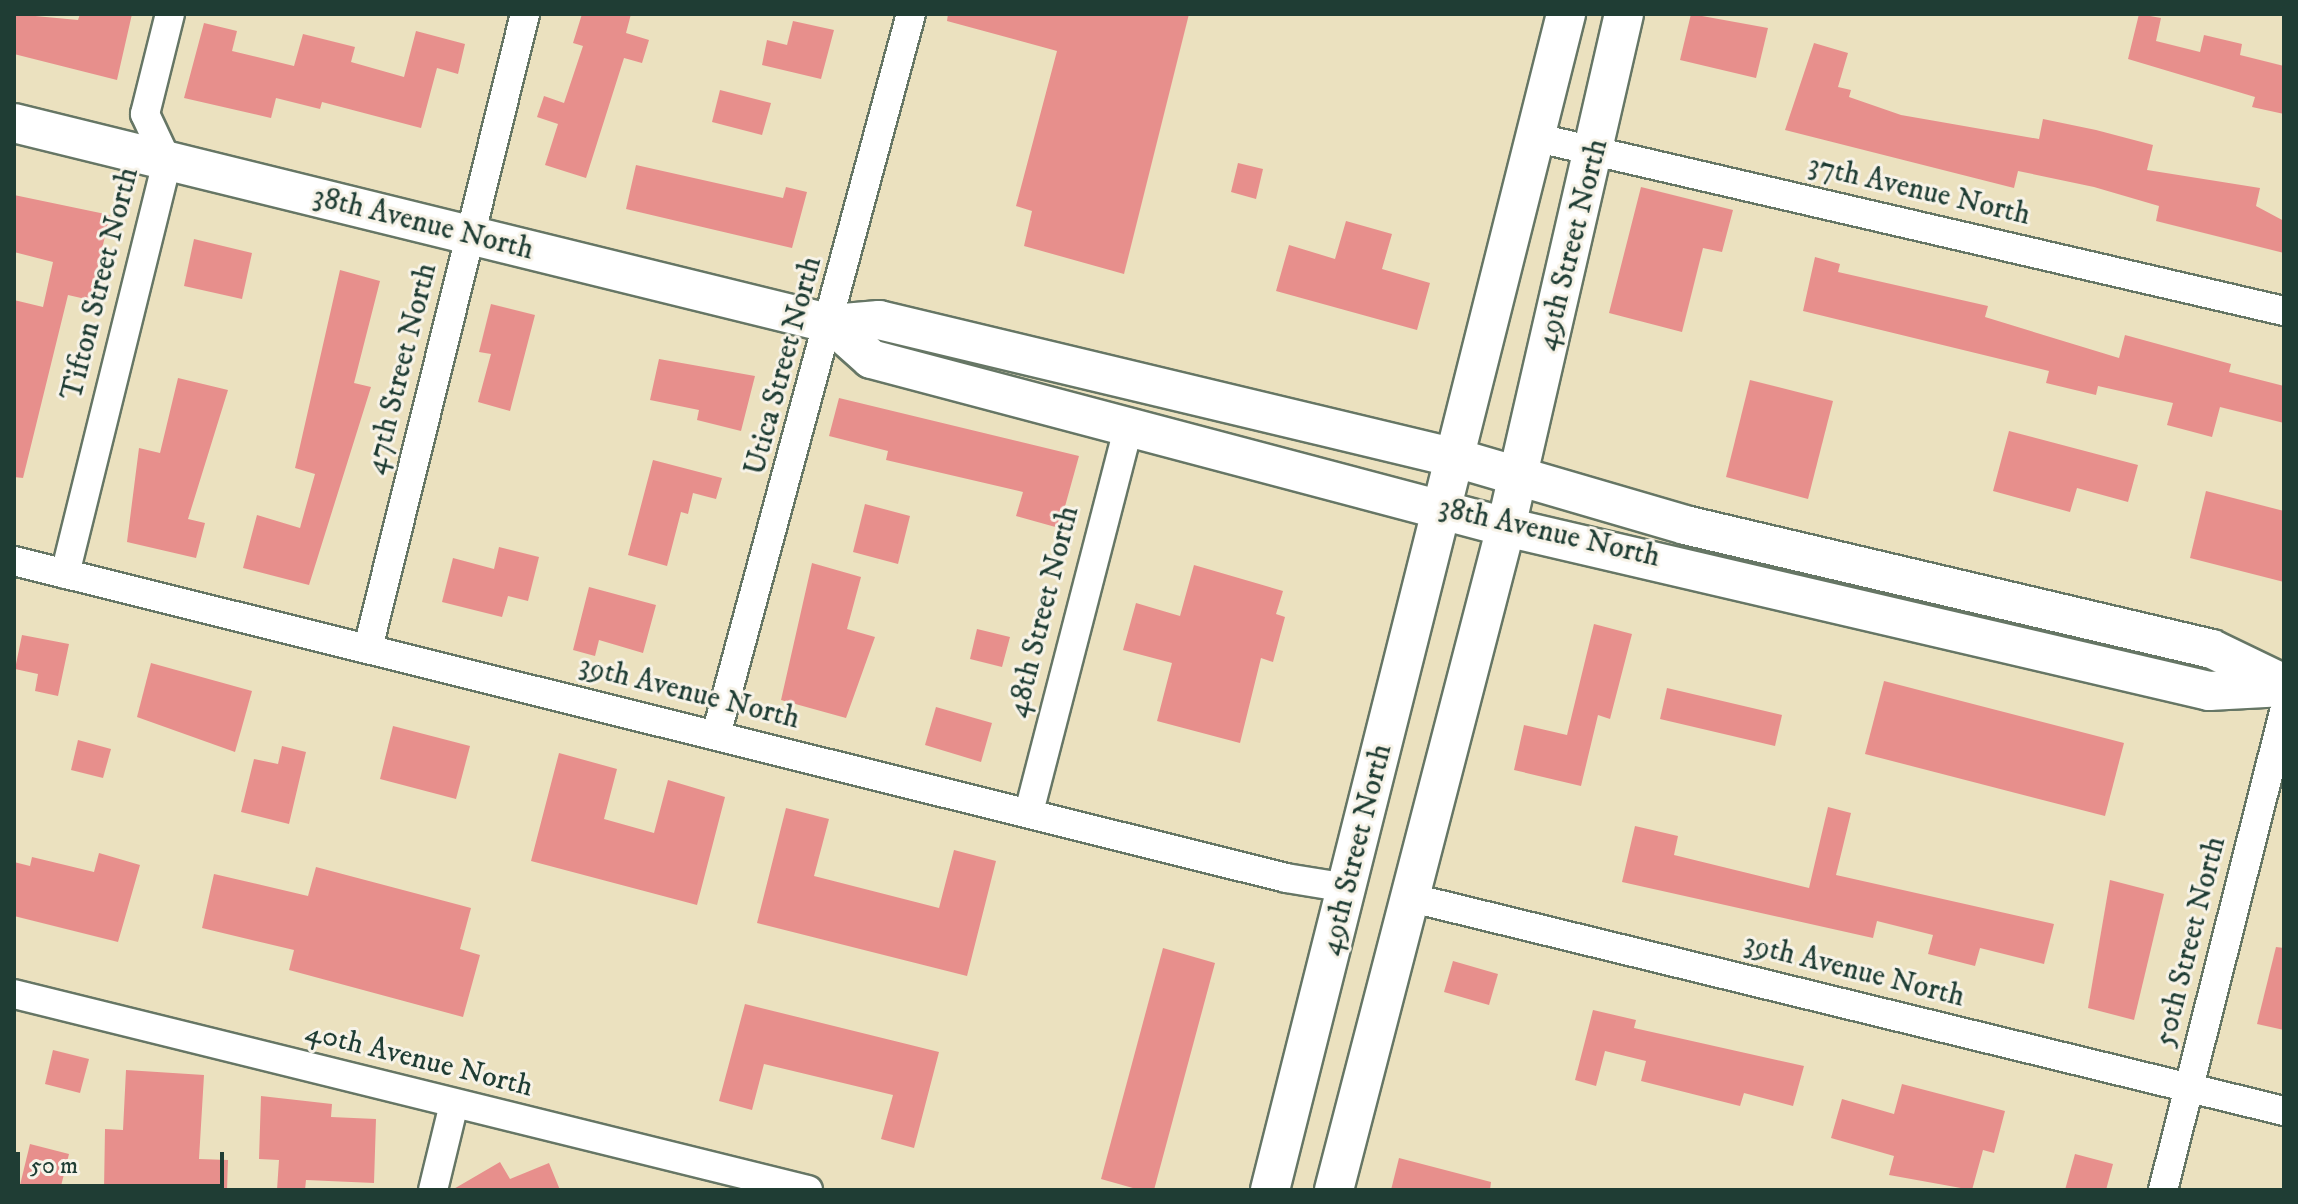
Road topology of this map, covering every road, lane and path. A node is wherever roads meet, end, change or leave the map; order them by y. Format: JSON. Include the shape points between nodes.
{"nodes":[{"id":1,"x":170,"y":14,"type":"edge"},
{"id":2,"x":525,"y":14,"type":"edge"},
{"id":3,"x":911,"y":14,"type":"edge"},
{"id":4,"x":1566,"y":14,"type":"edge"},
{"id":5,"x":1624,"y":14,"type":"edge"},
{"id":6,"x":14,"y":123,"type":"edge"},
{"id":7,"x":1538,"y":138,"type":"junction"},
{"id":8,"x":1596,"y":151,"type":"junction"},
{"id":9,"x":167,"y":161,"type":"junction"},
{"id":10,"x":470,"y":235,"type":"junction"},
{"id":11,"x":2284,"y":311,"type":"edge"},
{"id":12,"x":832,"y":324,"type":"junction"},
{"id":13,"x":1128,"y":428,"type":"junction"},
{"id":14,"x":1456,"y":458,"type":"junction"},
{"id":15,"x":1517,"y":476,"type":"junction"},
{"id":16,"x":1445,"y":509,"type":"junction"},
{"id":17,"x":1506,"y":527,"type":"junction"},
{"id":18,"x":14,"y":561,"type":"edge"},
{"id":19,"x":65,"y":574,"type":"junction"},
{"id":20,"x":368,"y":648,"type":"junction"},
{"id":21,"x":2284,"y":685,"type":"edge"},
{"id":22,"x":2284,"y":711,"type":"edge"},
{"id":23,"x":716,"y":735,"type":"junction"},
{"id":24,"x":1029,"y":812,"type":"junction"},
{"id":25,"x":1348,"y":888,"type":"junction"},
{"id":26,"x":1408,"y":897,"type":"junction"},
{"id":27,"x":14,"y":994,"type":"edge"},
{"id":28,"x":2190,"y":1088,"type":"junction"},
{"id":29,"x":454,"y":1104,"type":"junction"},
{"id":30,"x":2284,"y":1111,"type":"edge"},
{"id":31,"x":433,"y":1190,"type":"edge"},
{"id":32,"x":808,"y":1190,"type":"edge"},
{"id":33,"x":1270,"y":1190,"type":"edge"},
{"id":34,"x":1334,"y":1190,"type":"edge"},
{"id":35,"x":2163,"y":1190,"type":"edge"}],
"edges":[{"from":1,"to":9,"type":"street","name":"Tifton Street North","via":[[145,114]]},
{"from":2,"to":10,"type":"street","name":"47th Street North"},
{"from":3,"to":12,"type":"street","name":"Utica Street North"},
{"from":4,"to":7,"type":"main road","name":"49th Street North"},
{"from":5,"to":8,"type":"main road","name":"49th Street North"},
{"from":6,"to":9,"type":"main road","name":"38th Avenue North"},
{"from":7,"to":8,"type":"street","name":"37th Avenue North"},
{"from":7,"to":14,"type":"main road","name":"49th Street North"},
{"from":8,"to":11,"type":"street","name":"37th Avenue North"},
{"from":8,"to":15,"type":"main road","name":"49th Street North"},
{"from":9,"to":10,"type":"main road","name":"38th Avenue North"},
{"from":9,"to":19,"type":"street","name":"Tifton Street North"},
{"from":10,"to":12,"type":"main road","name":"38th Avenue North"},
{"from":10,"to":20,"type":"street","name":"47th Street North"},
{"from":12,"to":13,"type":"main road","name":"38th Avenue North","via":[[871,359]]},
{"from":12,"to":14,"type":"main road","name":"38th Avenue North","via":[[879,320]]},
{"from":12,"to":23,"type":"street","name":"Utica Street North"},
{"from":13,"to":16,"type":"main road","name":"38th Avenue North"},
{"from":13,"to":24,"type":"street","name":"48th Street North"},
{"from":14,"to":15,"type":"main road","name":"38th Avenue North"},
{"from":14,"to":16,"type":"main road","name":"49th Street North"},
{"from":15,"to":17,"type":"main road","name":"49th Street North"},
{"from":15,"to":21,"type":"main road","name":"38th Avenue North","via":[[1685,525],[2212,649]]},
{"from":16,"to":17,"type":"main road","name":"38th Avenue North"},
{"from":16,"to":25,"type":"main road","name":"49th Street North"},
{"from":17,"to":21,"type":"main road","name":"38th Avenue North","via":[[2209,691]]},
{"from":17,"to":26,"type":"main road","name":"49th Street North"},
{"from":18,"to":19,"type":"street","name":"39th Avenue North"},
{"from":19,"to":20,"type":"street","name":"39th Avenue North"},
{"from":20,"to":23,"type":"street","name":"39th Avenue North"},
{"from":22,"to":28,"type":"street","name":"50th Street North"},
{"from":23,"to":24,"type":"street","name":"39th Avenue North"},
{"from":24,"to":25,"type":"street","name":"39th Avenue North"},
{"from":25,"to":33,"type":"main road","name":"49th Street North"},
{"from":26,"to":28,"type":"street","name":"39th Avenue North"},
{"from":26,"to":34,"type":"main road","name":"49th Street North"},
{"from":27,"to":29,"type":"street","name":"40th Avenue North"},
{"from":28,"to":30,"type":"street","name":"39th Avenue North"},
{"from":28,"to":35,"type":"street","name":"50th Street North"},
{"from":29,"to":31,"type":"street"},
{"from":29,"to":32,"type":"street","name":"40th Avenue North"}]}
